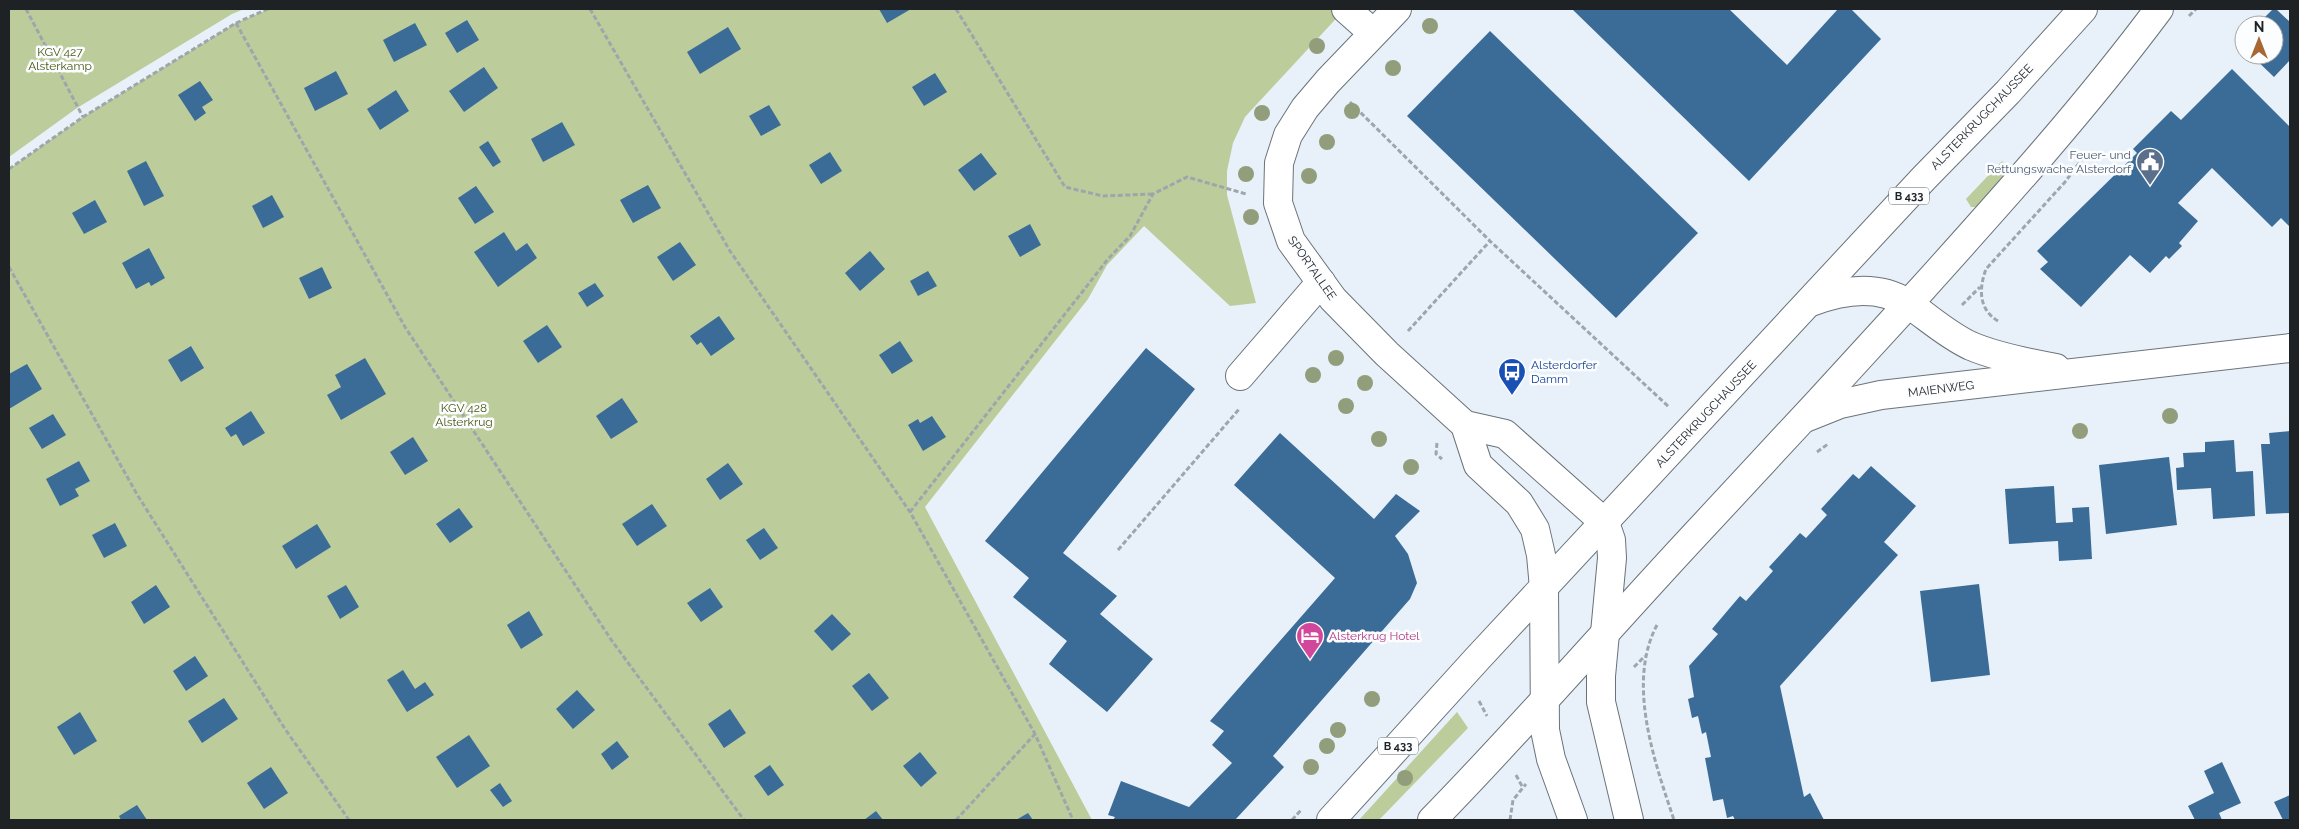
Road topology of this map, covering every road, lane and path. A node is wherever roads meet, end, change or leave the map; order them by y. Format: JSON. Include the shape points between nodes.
{"nodes":[{"id":1,"x":26,"y":9,"type":"edge"},
{"id":2,"x":268,"y":9,"type":"edge"},
{"id":3,"x":590,"y":9,"type":"edge"},
{"id":4,"x":956,"y":9,"type":"edge"},
{"id":5,"x":1346,"y":9,"type":"edge"},
{"id":6,"x":1398,"y":9,"type":"edge"},
{"id":7,"x":2083,"y":9,"type":"edge"},
{"id":8,"x":2159,"y":9,"type":"edge"},
{"id":9,"x":2196,"y":9,"type":"edge"},
{"id":10,"x":2190,"y":15,"type":"dead end"},
{"id":11,"x":236,"y":23,"type":"junction"},
{"id":12,"x":1373,"y":33,"type":"junction"},
{"id":13,"x":1328,"y":81,"type":"junction"},
{"id":14,"x":83,"y":117,"type":"junction"},
{"id":15,"x":9,"y":169,"type":"edge"},
{"id":16,"x":2064,"y":182,"type":"dead end"},
{"id":17,"x":1154,"y":194,"type":"junction"},
{"id":18,"x":1278,"y":203,"type":"junction"},
{"id":19,"x":1490,"y":241,"type":"junction"},
{"id":20,"x":9,"y":266,"type":"edge"},
{"id":21,"x":1321,"y":282,"type":"junction"},
{"id":22,"x":1980,"y":287,"type":"junction"},
{"id":23,"x":1968,"y":299,"type":"dead end"},
{"id":24,"x":1811,"y":302,"type":"junction"},
{"id":25,"x":1908,"y":304,"type":"junction"},
{"id":26,"x":1995,"y":319,"type":"dead end"},
{"id":27,"x":2290,"y":348,"type":"edge"},
{"id":28,"x":1387,"y":354,"type":"junction"},
{"id":29,"x":2080,"y":372,"type":"junction"},
{"id":30,"x":1242,"y":389,"type":"joint"},
{"id":31,"x":1670,"y":408,"type":"dead end"},
{"id":32,"x":1805,"y":418,"type":"junction"},
{"id":33,"x":1465,"y":425,"type":"junction"},
{"id":34,"x":1834,"y":440,"type":"dead end"},
{"id":35,"x":1811,"y":456,"type":"dead end"},
{"id":36,"x":910,"y":512,"type":"junction"},
{"id":37,"x":1605,"y":523,"type":"junction"},
{"id":38,"x":1118,"y":550,"type":"dead end"},
{"id":39,"x":1544,"y":588,"type":"junction"},
{"id":40,"x":1658,"y":624,"type":"dead end"},
{"id":41,"x":1607,"y":629,"type":"junction"},
{"id":42,"x":1645,"y":655,"type":"junction"},
{"id":43,"x":1632,"y":669,"type":"dead end"},
{"id":44,"x":1543,"y":700,"type":"junction"},
{"id":45,"x":1035,"y":734,"type":"junction"},
{"id":46,"x":1523,"y":788,"type":"dead end"},
{"id":47,"x":349,"y":820,"type":"edge"},
{"id":48,"x":744,"y":820,"type":"edge"},
{"id":49,"x":956,"y":820,"type":"edge"},
{"id":50,"x":1073,"y":820,"type":"edge"},
{"id":51,"x":1331,"y":820,"type":"edge"},
{"id":52,"x":1432,"y":820,"type":"edge"},
{"id":53,"x":1510,"y":820,"type":"edge"},
{"id":54,"x":1573,"y":820,"type":"edge"},
{"id":55,"x":1629,"y":820,"type":"edge"},
{"id":56,"x":1674,"y":820,"type":"edge"}],
"edges":[{"from":1,"to":14,"type":"path"},
{"from":2,"to":11,"type":"path"},
{"from":3,"to":36,"type":"path","via":[[730,251]]},
{"from":4,"to":17,"type":"path","via":[[1065,187],[1103,196]]},
{"from":5,"to":12,"type":"street"},
{"from":6,"to":12,"type":"street","name":"SPORTALLEE"},
{"from":7,"to":24,"type":"street","name":"ALSTERKRUGCHAUSSEE","number":"B 433"},
{"from":8,"to":25,"type":"street","via":[[2059,134]]},
{"from":9,"to":10,"type":"path"},
{"from":11,"to":14,"type":"path"},
{"from":11,"to":48,"type":"path","via":[[405,327],[612,641]]},
{"from":12,"to":13,"type":"street","name":"SPORTALLEE"},
{"from":13,"to":18,"type":"street","name":"SPORTALLEE","via":[[1288,135],[1279,163]]},
{"from":13,"to":19,"type":"path"},
{"from":14,"to":15,"type":"path"},
{"from":16,"to":22,"type":"path","via":[[1986,269]]},
{"from":17,"to":18,"type":"path","via":[[1187,177]]},
{"from":17,"to":36,"type":"path","via":[[1130,236],[1108,259]]},
{"from":18,"to":21,"type":"street","name":"SPORTALLEE","via":[[1291,241]]},
{"from":19,"to":28,"type":"path"},
{"from":19,"to":31,"type":"path"},
{"from":20,"to":47,"type":"path","via":[[138,496],[285,728]]},
{"from":21,"to":28,"type":"street","name":"SPORTALLEE","via":[[1333,299]]},
{"from":21,"to":30,"type":"street"},
{"from":22,"to":23,"type":"path"},
{"from":22,"to":26,"type":"path","via":[[1981,298]]},
{"from":24,"to":25,"type":"street","name":"MAIENWEG","via":[[1839,293],[1866,290],[1888,293]]},
{"from":24,"to":37,"type":"street","name":"ALSTERKRUGCHAUSSEE","number":"B 433"},
{"from":25,"to":29,"type":"street","name":"MAIENWEG","via":[[1970,346],[2026,362]]},
{"from":25,"to":32,"type":"street"},
{"from":27,"to":29,"type":"street","name":"MAIENWEG"},
{"from":28,"to":33,"type":"street","name":"SPORTALLEE"},
{"from":29,"to":32,"type":"street","name":"MAIENWEG","via":[[1866,398]]},
{"from":30,"to":38,"type":"path"},
{"from":32,"to":41,"type":"street"},
{"from":33,"to":37,"type":"street","name":"SPORTALLEE","via":[[1505,434]]},
{"from":33,"to":39,"type":"street","name":"SPORTALLEE","via":[[1478,465],[1518,503],[1535,529]]},
{"from":34,"to":35,"type":"path"},
{"from":36,"to":45,"type":"path"},
{"from":37,"to":39,"type":"street","name":"ALSTERKRUGCHAUSSEE","number":"B 433"},
{"from":37,"to":41,"type":"street","via":[[1611,540],[1612,558]]},
{"from":39,"to":44,"type":"street","name":"SPORTALLEE"},
{"from":39,"to":51,"type":"street","name":"ALSTERKRUGCHAUSSEE","number":"B 433"},
{"from":40,"to":42,"type":"path"},
{"from":41,"to":44,"type":"street"},
{"from":41,"to":55,"type":"street","via":[[1601,702]]},
{"from":42,"to":43,"type":"path"},
{"from":42,"to":56,"type":"path","via":[[1646,722]]},
{"from":44,"to":52,"type":"street","via":[[1481,771]]},
{"from":44,"to":54,"type":"street","via":[[1551,759]]},
{"from":45,"to":49,"type":"path"},
{"from":45,"to":50,"type":"path"},
{"from":46,"to":53,"type":"path","via":[[1513,800]]}]}
